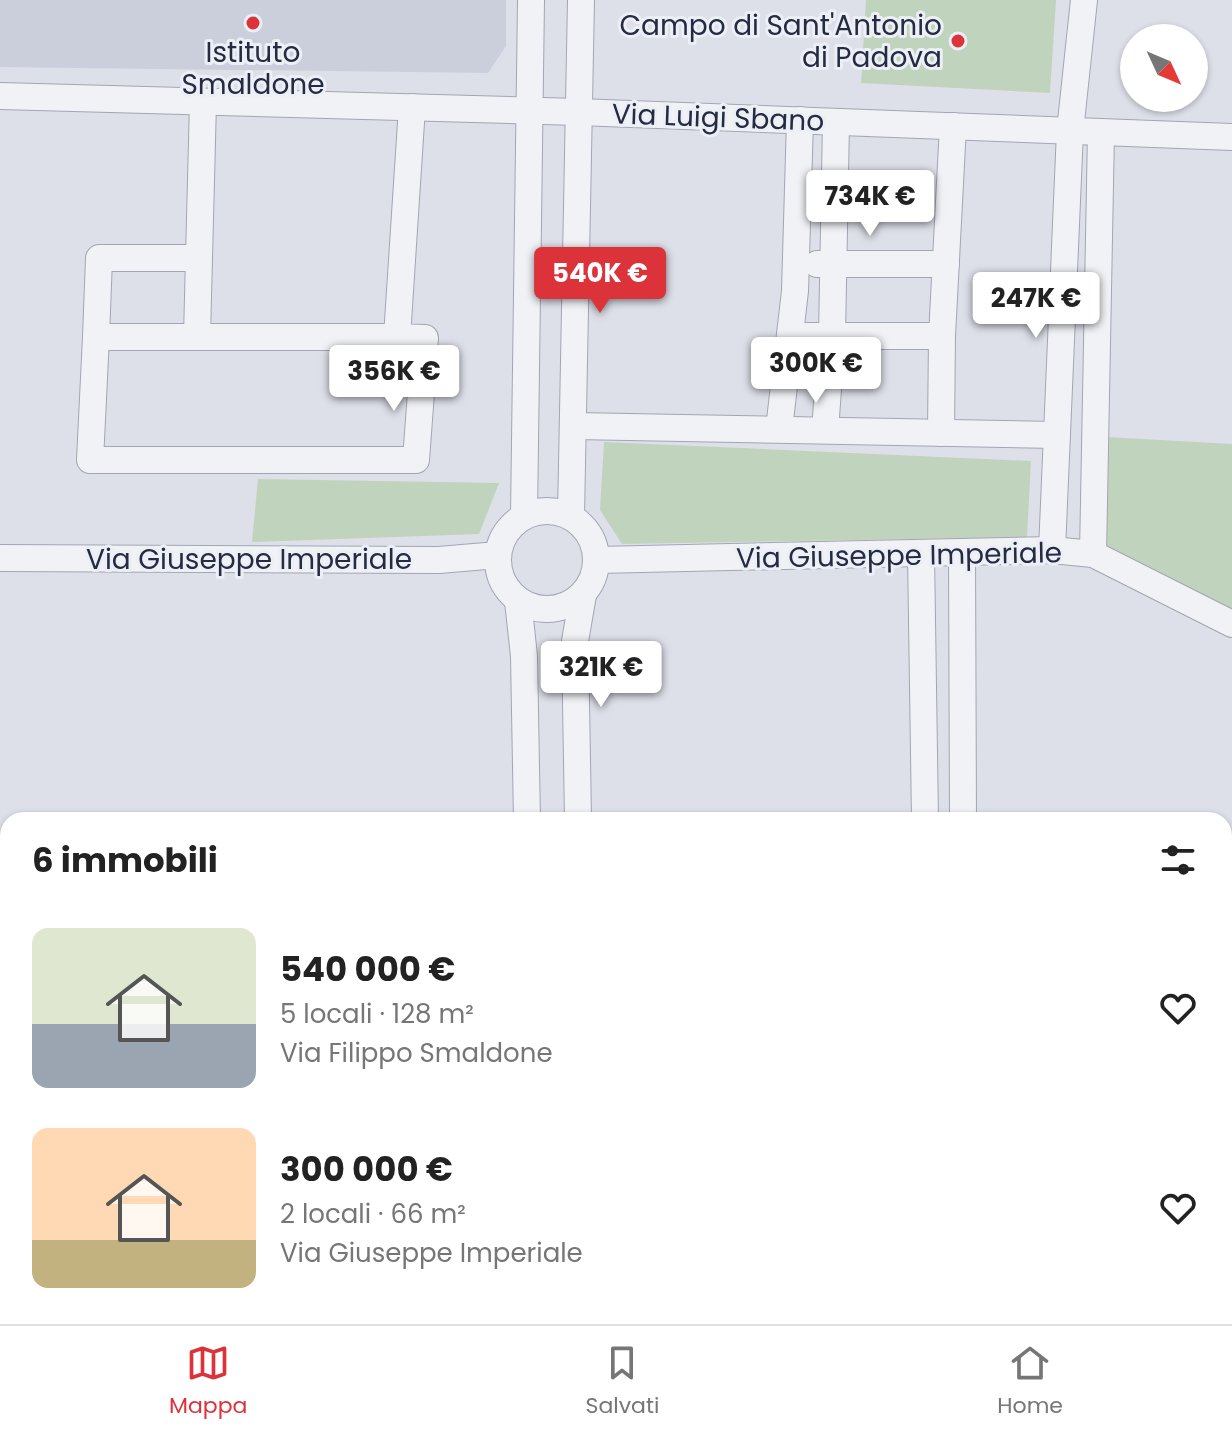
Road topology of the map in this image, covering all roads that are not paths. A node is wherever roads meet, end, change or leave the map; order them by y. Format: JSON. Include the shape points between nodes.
{"nodes":[{"id":1,"x":531,"y":0,"type":"edge"},
{"id":2,"x":581,"y":0,"type":"edge"},
{"id":3,"x":1084,"y":0,"type":"edge"},
{"id":4,"x":0,"y":96,"type":"edge"},
{"id":5,"x":203,"y":102,"type":"junction"},
{"id":6,"x":412,"y":107,"type":"junction"},
{"id":7,"x":530,"y":110,"type":"junction"},
{"id":8,"x":578,"y":112,"type":"junction"},
{"id":9,"x":800,"y":120,"type":"junction"},
{"id":10,"x":836,"y":122,"type":"junction"},
{"id":11,"x":953,"y":126,"type":"junction"},
{"id":12,"x":1070,"y":131,"type":"junction"},
{"id":13,"x":1101,"y":132,"type":"junction"},
{"id":14,"x":1232,"y":137,"type":"edge"},
{"id":15,"x":199,"y":258,"type":"junction"},
{"id":16,"x":833,"y":263,"type":"junction"},
{"id":17,"x":946,"y":264,"type":"junction"},
{"id":18,"x":796,"y":266,"type":"junction"},
{"id":19,"x":197,"y":336,"type":"junction"},
{"id":20,"x":790,"y":336,"type":"junction"},
{"id":21,"x":832,"y":336,"type":"junction"},
{"id":22,"x":942,"y":336,"type":"junction"},
{"id":23,"x":96,"y":337,"type":"junction"},
{"id":24,"x":397,"y":337,"type":"junction"},
{"id":25,"x":574,"y":426,"type":"junction"},
{"id":26,"x":779,"y":429,"type":"junction"},
{"id":27,"x":825,"y":430,"type":"junction"},
{"id":28,"x":941,"y":433,"type":"junction"},
{"id":29,"x":1057,"y":435,"type":"junction"},
{"id":30,"x":524,"y":516,"type":"junction"},
{"id":31,"x":571,"y":516,"type":"junction"},
{"id":32,"x":1052,"y":550,"type":"junction"},
{"id":33,"x":962,"y":552,"type":"junction"},
{"id":34,"x":921,"y":553,"type":"junction"},
{"id":35,"x":1093,"y":554,"type":"junction"},
{"id":36,"x":498,"y":555,"type":"junction"},
{"id":37,"x":0,"y":558,"type":"edge"},
{"id":38,"x":597,"y":560,"type":"junction"},
{"id":39,"x":583,"y":595,"type":"junction"},
{"id":40,"x":518,"y":601,"type":"junction"},
{"id":41,"x":1232,"y":624,"type":"edge"},
{"id":42,"x":527,"y":812,"type":"edge"},
{"id":43,"x":578,"y":812,"type":"edge"},
{"id":44,"x":925,"y":812,"type":"edge"},
{"id":45,"x":963,"y":812,"type":"edge"}],
"edges":[{"from":1,"to":7,"type":"street"},
{"from":2,"to":8,"type":"street"},
{"from":3,"to":12,"type":"street"},
{"from":4,"to":5,"type":"street","name":"Via Luigi Sbano"},
{"from":5,"to":6,"type":"street","name":"Via Luigi Sbano"},
{"from":5,"to":15,"type":"street"},
{"from":6,"to":7,"type":"street","name":"Via Luigi Sbano"},
{"from":6,"to":24,"type":"street"},
{"from":7,"to":8,"type":"street","name":"Via Luigi Sbano"},
{"from":7,"to":30,"type":"street"},
{"from":8,"to":9,"type":"street","name":"Via Luigi Sbano"},
{"from":8,"to":25,"type":"street"},
{"from":9,"to":10,"type":"street","name":"Via Luigi Sbano"},
{"from":9,"to":18,"type":"street"},
{"from":10,"to":11,"type":"street","name":"Via Luigi Sbano"},
{"from":10,"to":16,"type":"street"},
{"from":11,"to":12,"type":"street","name":"Via Luigi Sbano"},
{"from":11,"to":17,"type":"street"},
{"from":12,"to":13,"type":"street","name":"Via Luigi Sbano"},
{"from":12,"to":29,"type":"street"},
{"from":13,"to":14,"type":"street","name":"Via Luigi Sbano"},
{"from":13,"to":35,"type":"street"},
{"from":15,"to":19,"type":"street"},
{"from":15,"to":23,"type":"street","via":[[99,258]]},
{"from":16,"to":17,"type":"street"},
{"from":16,"to":18,"type":"street"},
{"from":16,"to":21,"type":"street"},
{"from":17,"to":22,"type":"street"},
{"from":18,"to":20,"type":"street"},
{"from":19,"to":23,"type":"street"},
{"from":19,"to":24,"type":"street"},
{"from":20,"to":21,"type":"street"},
{"from":20,"to":26,"type":"street"},
{"from":21,"to":22,"type":"street"},
{"from":21,"to":27,"type":"street"},
{"from":22,"to":28,"type":"street"},
{"from":23,"to":24,"type":"street","via":[[90,460],[416,460],[425,338]]},
{"from":25,"to":26,"type":"street"},
{"from":25,"to":31,"type":"street"},
{"from":26,"to":27,"type":"street"},
{"from":27,"to":28,"type":"street"},
{"from":28,"to":29,"type":"street"},
{"from":29,"to":32,"type":"street"},
{"from":30,"to":31,"type":"street","via":[[554,511]]},
{"from":30,"to":36,"type":"street","via":[[503,539]]},
{"from":31,"to":38,"type":"street","via":[[595,546]]},
{"from":32,"to":33,"type":"street","name":"Via Giuseppe Imperiale"},
{"from":32,"to":35,"type":"street","name":"Via Giuseppe Imperiale"},
{"from":33,"to":34,"type":"street","name":"Via Giuseppe Imperiale"},
{"from":33,"to":45,"type":"street"},
{"from":34,"to":38,"type":"street","name":"Via Giuseppe Imperiale"},
{"from":34,"to":44,"type":"street"},
{"from":35,"to":41,"type":"street","name":"Via Giuseppe Imperiale"},
{"from":36,"to":37,"type":"street","name":"Via Giuseppe Imperiale","via":[[439,560]]},
{"from":36,"to":40,"type":"street","via":[[505,588]]},
{"from":38,"to":39,"type":"street","via":[[594,579]]},
{"from":39,"to":40,"type":"street","via":[[550,610]]},
{"from":39,"to":43,"type":"street","via":[[575,641]]},
{"from":40,"to":42,"type":"street"}]}
